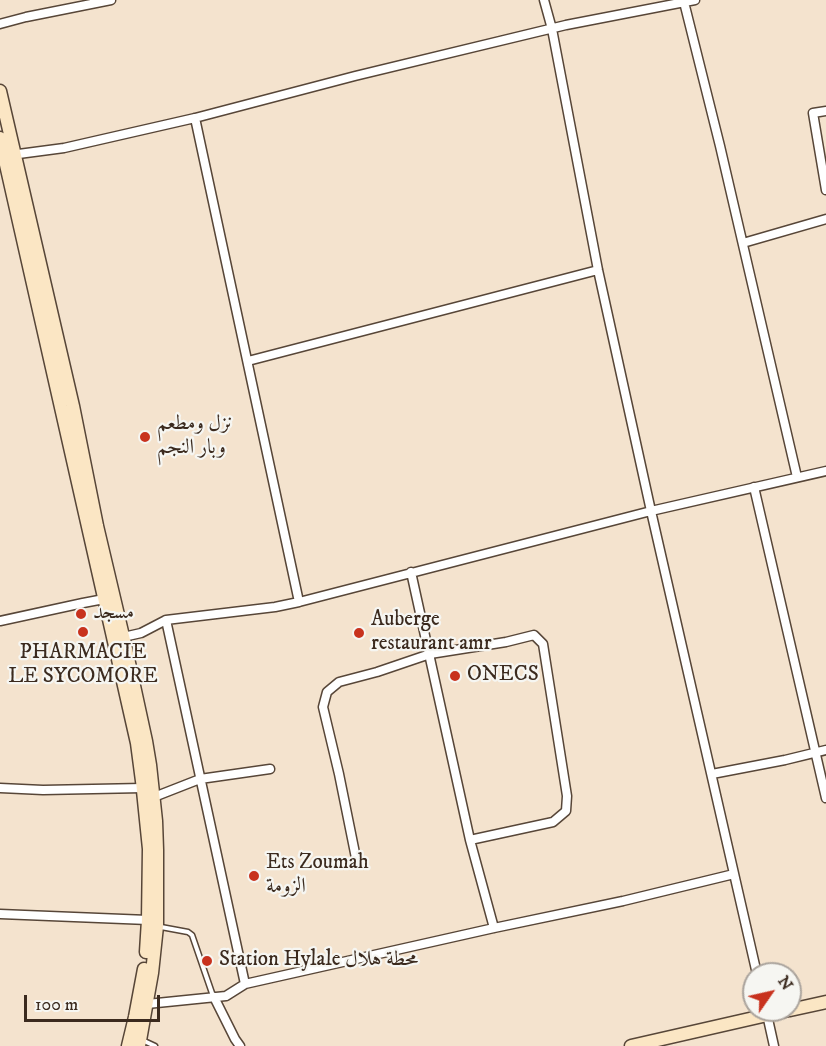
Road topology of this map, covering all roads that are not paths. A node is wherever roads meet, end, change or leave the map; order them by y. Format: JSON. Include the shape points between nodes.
{"nodes":[{"id":1,"x":111,"y":0,"type":"edge"},
{"id":2,"x":544,"y":0,"type":"edge"},
{"id":3,"x":694,"y":0,"type":"edge"},
{"id":4,"x":684,"y":2,"type":"junction"},
{"id":5,"x":0,"y":24,"type":"edge"},
{"id":6,"x":552,"y":29,"type":"junction"},
{"id":7,"x":0,"y":91,"type":"edge"},
{"id":8,"x":826,"y":111,"type":"edge"},
{"id":9,"x":195,"y":118,"type":"junction"},
{"id":10,"x":0,"y":138,"type":"edge"},
{"id":11,"x":9,"y":155,"type":"junction"},
{"id":12,"x":826,"y":190,"type":"edge"},
{"id":13,"x":826,"y":219,"type":"edge"},
{"id":14,"x":743,"y":243,"type":"junction"},
{"id":15,"x":598,"y":270,"type":"junction"},
{"id":16,"x":248,"y":361,"type":"junction"},
{"id":17,"x":826,"y":471,"type":"edge"},
{"id":18,"x":797,"y":477,"type":"junction"},
{"id":19,"x":754,"y":487,"type":"junction"},
{"id":20,"x":651,"y":511,"type":"junction"},
{"id":21,"x":411,"y":573,"type":"junction"},
{"id":22,"x":104,"y":599,"type":"junction"},
{"id":23,"x":299,"y":602,"type":"junction"},
{"id":24,"x":0,"y":620,"type":"edge"},
{"id":25,"x":166,"y":620,"type":"junction"},
{"id":26,"x":118,"y":639,"type":"junction"},
{"id":27,"x":430,"y":654,"type":"junction"},
{"id":28,"x":826,"y":750,"type":"edge"},
{"id":29,"x":815,"y":752,"type":"junction"},
{"id":30,"x":270,"y":769,"type":"dead end"},
{"id":31,"x":712,"y":774,"type":"junction"},
{"id":32,"x":200,"y":779,"type":"junction"},
{"id":33,"x":0,"y":788,"type":"edge"},
{"id":34,"x":143,"y":788,"type":"junction"},
{"id":35,"x":154,"y":797,"type":"junction"},
{"id":36,"x":826,"y":798,"type":"edge"},
{"id":37,"x":470,"y":840,"type":"junction"},
{"id":38,"x":357,"y":863,"type":"dead end"},
{"id":39,"x":734,"y":874,"type":"junction"},
{"id":40,"x":0,"y":914,"type":"edge"},
{"id":41,"x":152,"y":923,"type":"junction"},
{"id":42,"x":494,"y":928,"type":"junction"},
{"id":43,"x":754,"y":962,"type":"edge"},
{"id":44,"x":245,"y":984,"type":"junction"},
{"id":45,"x":214,"y":997,"type":"junction"},
{"id":46,"x":826,"y":1002,"type":"edge"},
{"id":47,"x":143,"y":1003,"type":"junction"},
{"id":48,"x":802,"y":1007,"type":"edge"},
{"id":49,"x":742,"y":1018,"type":"edge"},
{"id":50,"x":768,"y":1022,"type":"edge"},
{"id":51,"x":140,"y":1042,"type":"edge"},
{"id":52,"x":128,"y":1046,"type":"edge"},
{"id":53,"x":155,"y":1046,"type":"edge"},
{"id":54,"x":240,"y":1046,"type":"edge"},
{"id":55,"x":631,"y":1046,"type":"edge"},
{"id":56,"x":774,"y":1046,"type":"edge"}],
"edges":[{"from":1,"to":5,"type":"street"},
{"from":2,"to":6,"type":"street"},
{"from":3,"to":4,"type":"street"},
{"from":4,"to":6,"type":"street"},
{"from":4,"to":14,"type":"street"},
{"from":6,"to":9,"type":"street","via":[[355,75]]},
{"from":6,"to":15,"type":"street"},
{"from":7,"to":11,"type":"main road"},
{"from":8,"to":12,"type":"street","via":[[813,113]]},
{"from":9,"to":11,"type":"street","via":[[64,148]]},
{"from":9,"to":16,"type":"street"},
{"from":10,"to":11,"type":"main road"},
{"from":11,"to":22,"type":"main road"},
{"from":11,"to":26,"type":"main road","via":[[73,406]]},
{"from":13,"to":14,"type":"street"},
{"from":14,"to":18,"type":"street"},
{"from":15,"to":16,"type":"street"},
{"from":15,"to":20,"type":"street"},
{"from":16,"to":23,"type":"street"},
{"from":17,"to":18,"type":"street"},
{"from":18,"to":19,"type":"street"},
{"from":19,"to":20,"type":"street"},
{"from":19,"to":29,"type":"street"},
{"from":20,"to":21,"type":"street"},
{"from":20,"to":31,"type":"street"},
{"from":21,"to":23,"type":"street"},
{"from":21,"to":27,"type":"street"},
{"from":22,"to":24,"type":"street"},
{"from":22,"to":26,"type":"main road"},
{"from":23,"to":25,"type":"street"},
{"from":25,"to":26,"type":"street"},
{"from":25,"to":32,"type":"street"},
{"from":26,"to":34,"type":"main road"},
{"from":26,"to":35,"type":"main road","via":[[146,741]]},
{"from":27,"to":37,"type":"street"},
{"from":27,"to":37,"type":"street","via":[[534,635],[543,644],[567,796],[566,811],[553,822]]},
{"from":27,"to":38,"type":"street","via":[[339,682],[327,692],[323,707]]},
{"from":28,"to":29,"type":"street"},
{"from":29,"to":31,"type":"street"},
{"from":29,"to":36,"type":"street"},
{"from":30,"to":32,"type":"street"},
{"from":31,"to":39,"type":"street"},
{"from":32,"to":35,"type":"street"},
{"from":32,"to":44,"type":"street"},
{"from":33,"to":34,"type":"street"},
{"from":34,"to":41,"type":"main road"},
{"from":35,"to":41,"type":"main road","via":[[158,868]]},
{"from":37,"to":42,"type":"street"},
{"from":39,"to":42,"type":"street"},
{"from":39,"to":43,"type":"street"},
{"from":40,"to":41,"type":"street"},
{"from":41,"to":45,"type":"lane","via":[[192,935]]},
{"from":41,"to":47,"type":"main road"},
{"from":42,"to":44,"type":"street"},
{"from":44,"to":45,"type":"street","via":[[226,996]]},
{"from":45,"to":47,"type":"street"},
{"from":45,"to":54,"type":"street"},
{"from":46,"to":48,"type":"main road"},
{"from":47,"to":51,"type":"main road"},
{"from":47,"to":52,"type":"main road"},
{"from":49,"to":55,"type":"main road"},
{"from":50,"to":56,"type":"street"},
{"from":51,"to":53,"type":"lane"}]}
